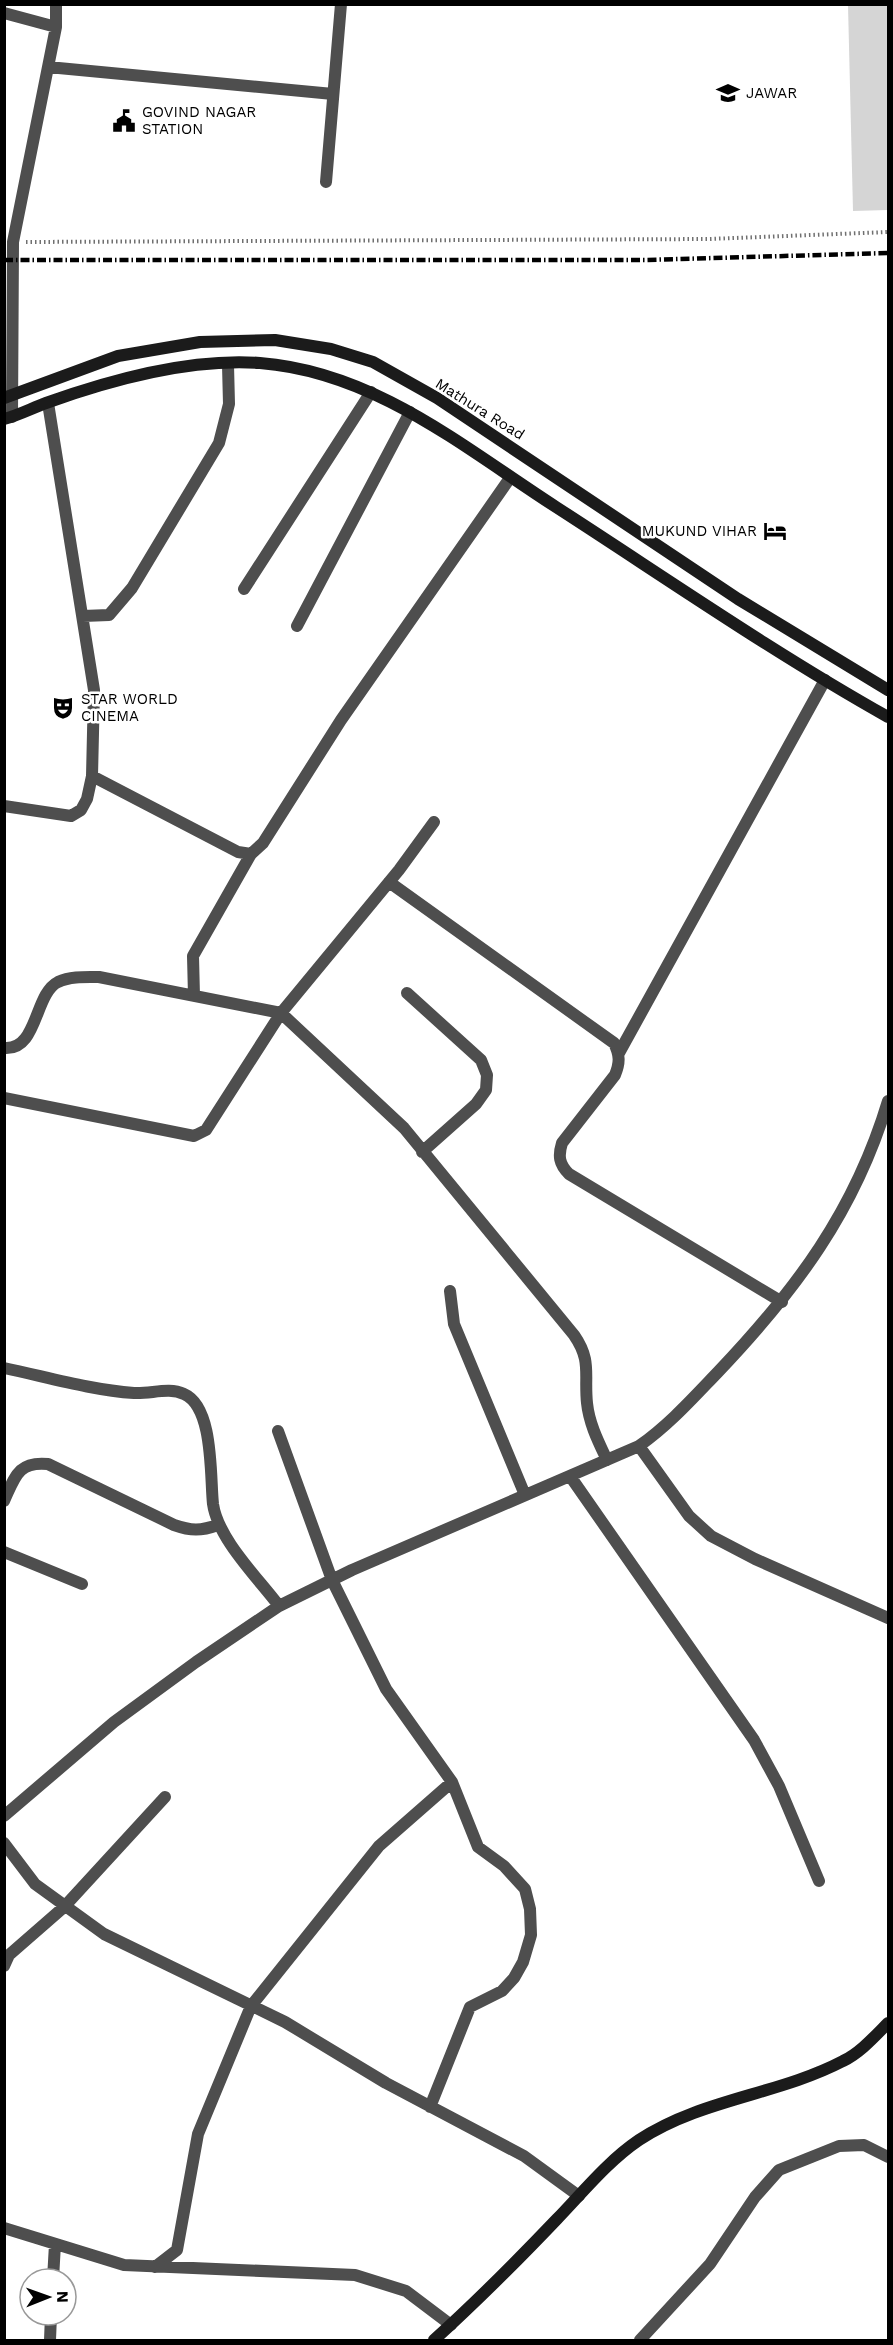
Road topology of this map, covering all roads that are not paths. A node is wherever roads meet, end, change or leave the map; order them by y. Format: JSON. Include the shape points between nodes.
{"nodes":[{"id":1,"x":56,"y":4,"type":"edge"},
{"id":2,"x":341,"y":4,"type":"edge"},
{"id":3,"x":4,"y":13,"type":"edge"},
{"id":4,"x":56,"y":27,"type":"junction"},
{"id":5,"x":48,"y":67,"type":"junction"},
{"id":6,"x":333,"y":94,"type":"junction"},
{"id":7,"x":326,"y":182,"type":"dead end"},
{"id":8,"x":228,"y":364,"type":"junction"},
{"id":9,"x":371,"y":392,"type":"junction"},
{"id":10,"x":8,"y":397,"type":"edge"},
{"id":11,"x":48,"y":403,"type":"junction"},
{"id":12,"x":410,"y":412,"type":"junction"},
{"id":13,"x":8,"y":418,"type":"edge"},
{"id":14,"x":510,"y":477,"type":"junction"},
{"id":15,"x":714,"y":583,"type":"junction"},
{"id":16,"x":244,"y":589,"type":"dead end"},
{"id":17,"x":702,"y":602,"type":"junction"},
{"id":18,"x":83,"y":616,"type":"junction"},
{"id":19,"x":297,"y":626,"type":"dead end"},
{"id":20,"x":825,"y":680,"type":"junction"},
{"id":21,"x":888,"y":690,"type":"edge"},
{"id":22,"x":888,"y":717,"type":"edge"},
{"id":23,"x":92,"y":776,"type":"junction"},
{"id":24,"x":4,"y":806,"type":"edge"},
{"id":25,"x":434,"y":822,"type":"dead end"},
{"id":26,"x":251,"y":854,"type":"junction"},
{"id":27,"x":389,"y":882,"type":"junction"},
{"id":28,"x":407,"y":993,"type":"dead end"},
{"id":29,"x":194,"y":996,"type":"junction"},
{"id":30,"x":281,"y":1013,"type":"junction"},
{"id":31,"x":4,"y":1048,"type":"edge"},
{"id":32,"x":619,"y":1053,"type":"junction"},
{"id":33,"x":4,"y":1098,"type":"edge"},
{"id":34,"x":888,"y":1101,"type":"edge"},
{"id":35,"x":422,"y":1152,"type":"junction"},
{"id":36,"x":450,"y":1291,"type":"dead end"},
{"id":37,"x":782,"y":1302,"type":"junction"},
{"id":38,"x":4,"y":1368,"type":"edge"},
{"id":39,"x":278,"y":1431,"type":"dead end"},
{"id":40,"x":639,"y":1446,"type":"junction"},
{"id":41,"x":607,"y":1460,"type":"junction"},
{"id":42,"x":570,"y":1476,"type":"junction"},
{"id":43,"x":525,"y":1496,"type":"junction"},
{"id":44,"x":4,"y":1501,"type":"edge"},
{"id":45,"x":218,"y":1525,"type":"junction"},
{"id":46,"x":4,"y":1552,"type":"edge"},
{"id":47,"x":332,"y":1580,"type":"junction"},
{"id":48,"x":82,"y":1584,"type":"dead end"},
{"id":49,"x":279,"y":1606,"type":"junction"},
{"id":50,"x":888,"y":1618,"type":"edge"},
{"id":51,"x":452,"y":1782,"type":"junction"},
{"id":52,"x":165,"y":1797,"type":"dead end"},
{"id":53,"x":4,"y":1816,"type":"edge"},
{"id":54,"x":4,"y":1844,"type":"edge"},
{"id":55,"x":819,"y":1881,"type":"dead end"},
{"id":56,"x":64,"y":1906,"type":"junction"},
{"id":57,"x":4,"y":1966,"type":"edge"},
{"id":58,"x":251,"y":2006,"type":"junction"},
{"id":59,"x":888,"y":2023,"type":"edge"},
{"id":60,"x":430,"y":2107,"type":"junction"},
{"id":61,"x":888,"y":2157,"type":"edge"},
{"id":62,"x":579,"y":2196,"type":"junction"},
{"id":63,"x":4,"y":2228,"type":"edge"},
{"id":64,"x":55,"y":2244,"type":"junction"},
{"id":65,"x":54,"y":2267,"type":"edge"},
{"id":66,"x":156,"y":2267,"type":"junction"},
{"id":67,"x":451,"y":2325,"type":"junction"},
{"id":68,"x":434,"y":2340,"type":"edge"},
{"id":69,"x":640,"y":2340,"type":"edge"}],
"edges":[{"from":1,"to":4,"type":"street"},
{"from":2,"to":6,"type":"street"},
{"from":3,"to":4,"type":"street"},
{"from":4,"to":5,"type":"street"},
{"from":5,"to":6,"type":"street"},
{"from":5,"to":10,"type":"street","via":[[13,242]]},
{"from":6,"to":7,"type":"street"},
{"from":8,"to":9,"type":"main road","via":[[260,363],[329,375]]},
{"from":8,"to":11,"type":"main road","via":[[131,377]]},
{"from":8,"to":18,"type":"street","via":[[229,404],[219,443],[132,588],[109,615]]},
{"from":9,"to":12,"type":"main road"},
{"from":9,"to":16,"type":"street"},
{"from":10,"to":13,"type":"street"},
{"from":10,"to":15,"type":"main road","name":"Mathura Road","via":[[118,356],[200,342],[275,340],[332,349],[373,362],[437,398]]},
{"from":11,"to":13,"type":"main road"},
{"from":11,"to":18,"type":"street"},
{"from":12,"to":14,"type":"main road"},
{"from":12,"to":19,"type":"street"},
{"from":14,"to":17,"type":"main road"},
{"from":14,"to":26,"type":"street","via":[[341,720],[263,843]]},
{"from":15,"to":17,"type":"main road"},
{"from":15,"to":21,"type":"main road","name":"Mathura Road"},
{"from":17,"to":20,"type":"main road"},
{"from":18,"to":23,"type":"street","via":[[94,690]]},
{"from":20,"to":22,"type":"main road"},
{"from":20,"to":32,"type":"street"},
{"from":23,"to":24,"type":"street","via":[[87,799],[72,816]]},
{"from":23,"to":26,"type":"street","via":[[238,852]]},
{"from":25,"to":27,"type":"street"},
{"from":26,"to":29,"type":"street","via":[[193,956]]},
{"from":27,"to":30,"type":"street"},
{"from":27,"to":32,"type":"street","via":[[614,1043]]},
{"from":28,"to":35,"type":"street","via":[[481,1060],[487,1075],[486,1090],[476,1104]]},
{"from":29,"to":30,"type":"street"},
{"from":29,"to":31,"type":"street","via":[[99,977],[74,977],[56,983],[46,994],[29,1033],[21,1043]]},
{"from":30,"to":33,"type":"street","via":[[206,1130],[194,1136]]},
{"from":30,"to":35,"type":"street","via":[[404,1128]]},
{"from":32,"to":37,"type":"street","via":[[615,1075],[562,1143],[561,1166]]},
{"from":34,"to":37,"type":"street","via":[[877,1140],[853,1190],[807,1270]]},
{"from":35,"to":41,"type":"street","via":[[585,1350],[590,1424]]},
{"from":36,"to":43,"type":"street","via":[[454,1324]]},
{"from":37,"to":40,"type":"street","via":[[663,1430]]},
{"from":38,"to":45,"type":"street","via":[[89,1386],[135,1393],[168,1391],[192,1398],[210,1443],[213,1506]]},
{"from":39,"to":47,"type":"street"},
{"from":40,"to":41,"type":"street"},
{"from":40,"to":50,"type":"street","via":[[689,1516],[711,1536]]},
{"from":41,"to":42,"type":"street"},
{"from":42,"to":43,"type":"street"},
{"from":42,"to":55,"type":"street","via":[[754,1740],[779,1786]]},
{"from":43,"to":47,"type":"street"},
{"from":44,"to":45,"type":"street","via":[[24,1467],[48,1464],[174,1525],[190,1530]]},
{"from":45,"to":49,"type":"street"},
{"from":46,"to":48,"type":"street"},
{"from":47,"to":49,"type":"street"},
{"from":47,"to":51,"type":"street","via":[[386,1689]]},
{"from":49,"to":53,"type":"street","via":[[114,1722]]},
{"from":51,"to":58,"type":"street","via":[[379,1845]]},
{"from":51,"to":60,"type":"street","via":[[478,1847],[504,1866],[525,1889],[531,1935],[514,1978],[502,1991],[470,2007],[462,2020]]},
{"from":52,"to":56,"type":"street"},
{"from":54,"to":56,"type":"street","via":[[35,1884]]},
{"from":56,"to":57,"type":"street","via":[[9,1955]]},
{"from":56,"to":58,"type":"street","via":[[104,1934]]},
{"from":58,"to":60,"type":"street"},
{"from":58,"to":66,"type":"street","via":[[198,2134],[177,2250]]},
{"from":59,"to":62,"type":"main road","via":[[845,2061],[677,2119],[639,2140]]},
{"from":60,"to":62,"type":"street","via":[[524,2156]]},
{"from":61,"to":69,"type":"street","via":[[864,2145],[839,2146],[779,2170],[755,2197],[710,2264]]},
{"from":62,"to":67,"type":"main road"},
{"from":63,"to":64,"type":"street"},
{"from":64,"to":65,"type":"street"},
{"from":64,"to":66,"type":"street","via":[[124,2265]]},
{"from":66,"to":67,"type":"street","via":[[355,2275],[406,2291]]},
{"from":67,"to":68,"type":"main road"}]}
